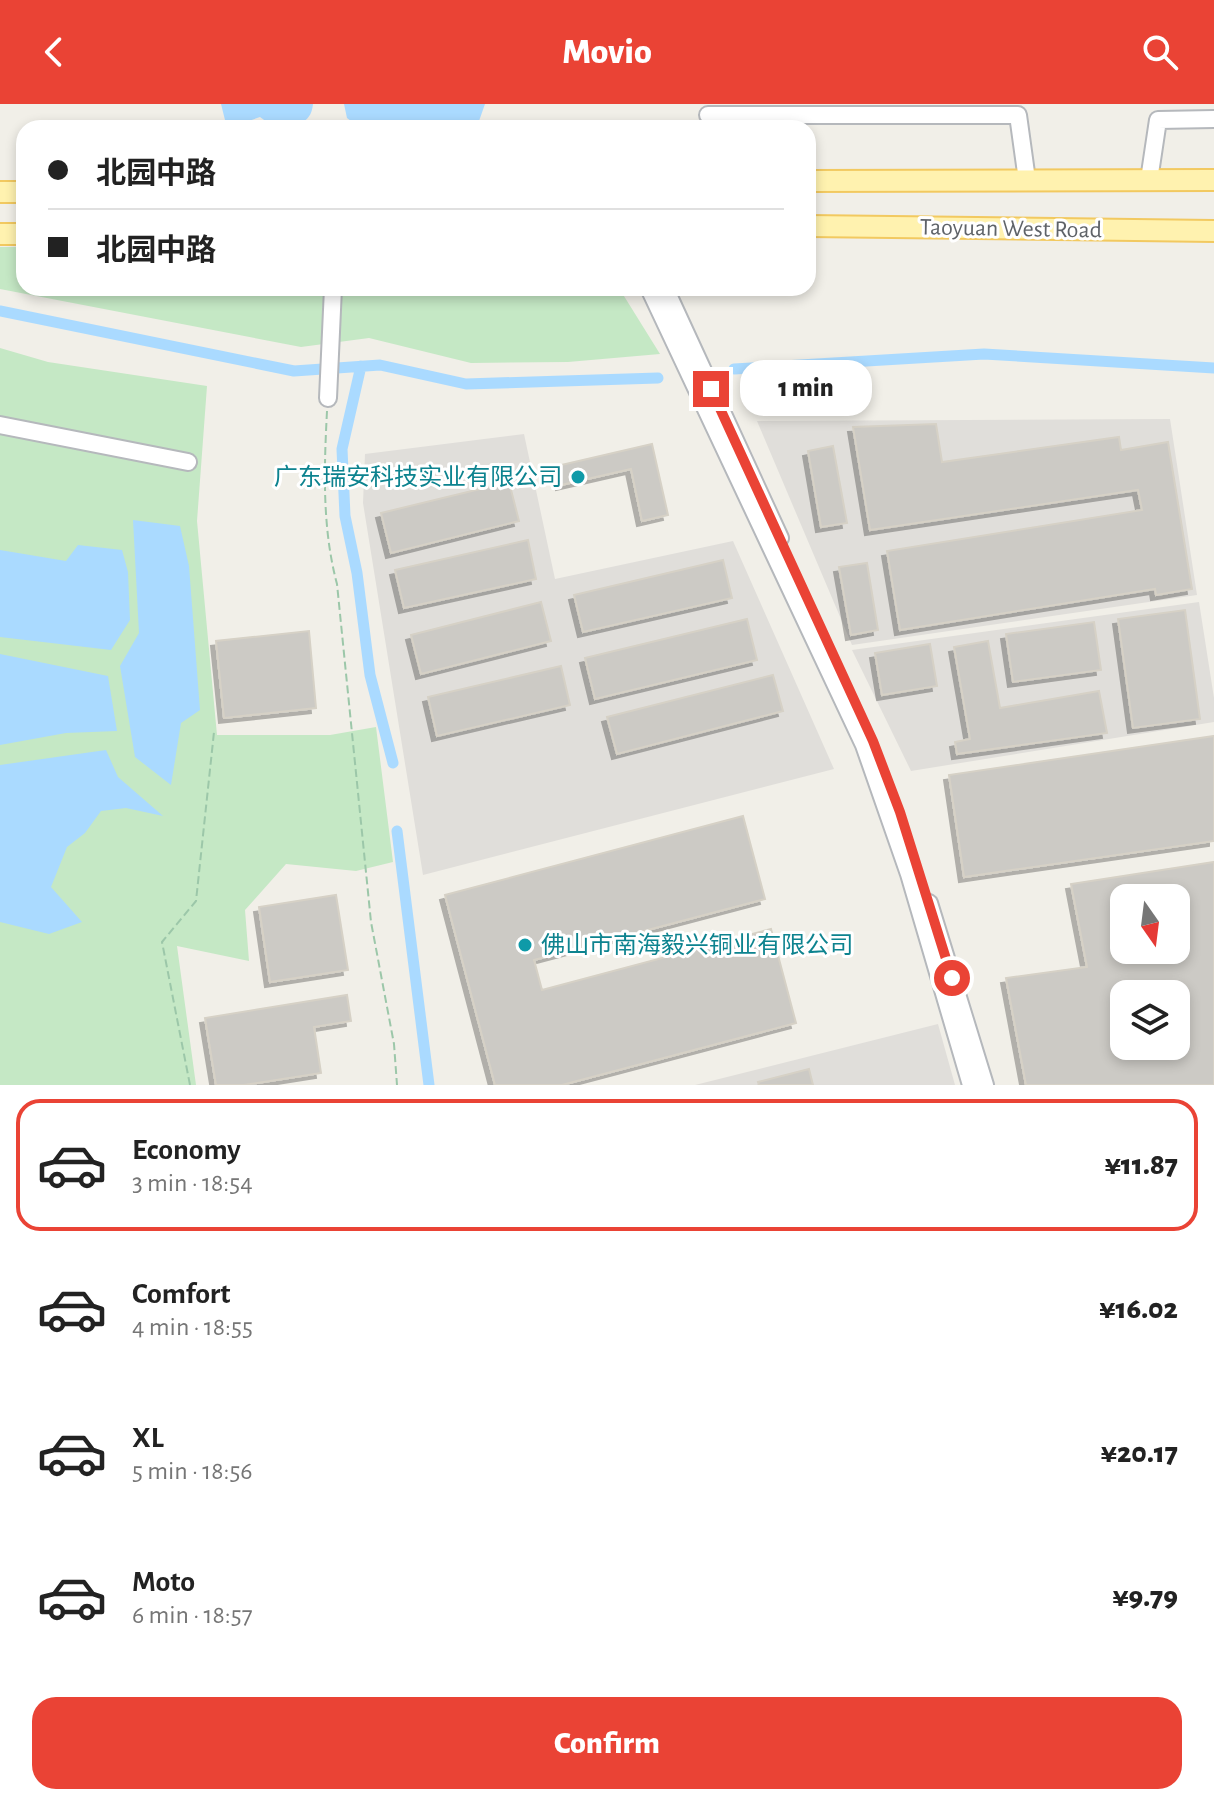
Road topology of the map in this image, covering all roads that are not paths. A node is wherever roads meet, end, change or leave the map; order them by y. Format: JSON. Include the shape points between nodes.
{"nodes":[{"id":1,"x":708,"y":115,"type":"dead end"},
{"id":2,"x":798,"y":116,"type":"edge"},
{"id":3,"x":1214,"y":119,"type":"edge"},
{"id":4,"x":1027,"y":180,"type":"junction"},
{"id":5,"x":1149,"y":180,"type":"junction"},
{"id":6,"x":1214,"y":180,"type":"edge"},
{"id":7,"x":816,"y":181,"type":"edge"},
{"id":8,"x":816,"y":226,"type":"edge"},
{"id":9,"x":1214,"y":231,"type":"edge"},
{"id":10,"x":333,"y":296,"type":"edge"},
{"id":11,"x":653,"y":296,"type":"edge"},
{"id":12,"x":671,"y":296,"type":"edge"},
{"id":13,"x":328,"y":398,"type":"road end"},
{"id":14,"x":0,"y":425,"type":"edge"},
{"id":15,"x":188,"y":462,"type":"dead end"},
{"id":16,"x":971,"y":1085,"type":"edge"},
{"id":17,"x":985,"y":1085,"type":"edge"}],
"edges":[{"from":1,"to":2,"type":"street"},
{"from":2,"to":4,"type":"street","via":[[1018,115]]},
{"from":3,"to":5,"type":"street","via":[[1158,120]]},
{"from":4,"to":5,"type":"main road","name":"Taoyuan West Road"},
{"from":4,"to":7,"type":"main road","name":"Taoyuan West Road"},
{"from":5,"to":6,"type":"main road","name":"Taoyuan West Road"},
{"from":8,"to":9,"type":"main road","name":"Taoyuan West Road"},
{"from":10,"to":13,"type":"street"},
{"from":11,"to":16,"type":"street","via":[[864,745],[909,874]]},
{"from":12,"to":17,"type":"street","via":[[873,741],[910,841]]},
{"from":14,"to":15,"type":"street"}]}
